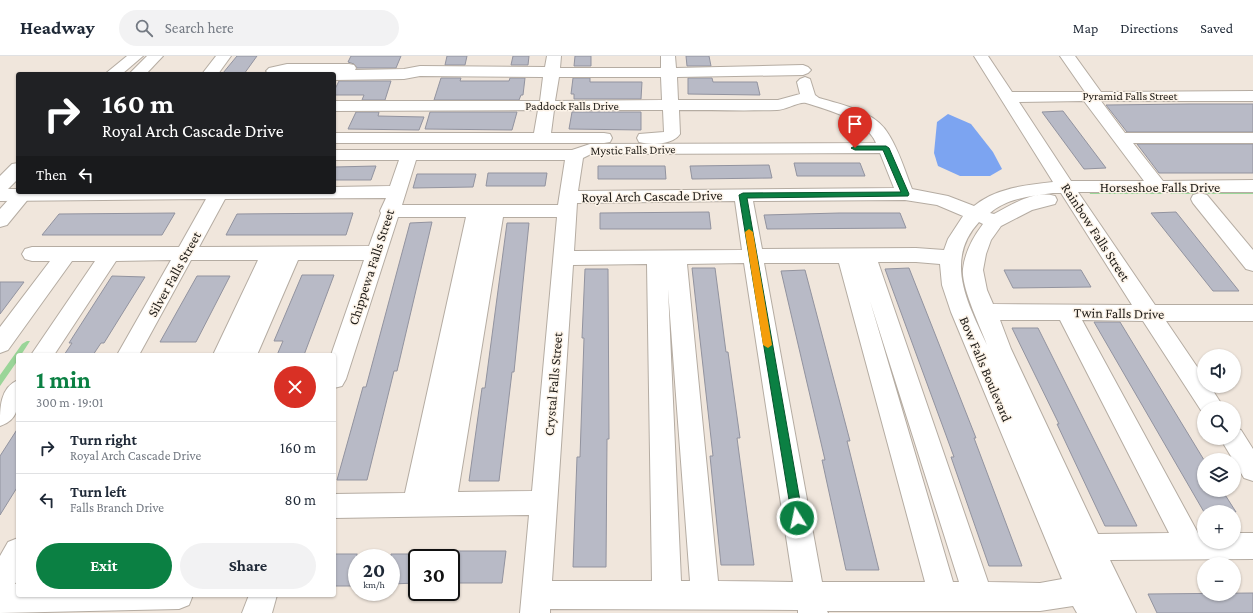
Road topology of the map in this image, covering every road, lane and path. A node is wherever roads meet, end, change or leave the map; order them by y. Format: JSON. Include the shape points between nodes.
{"nodes":[{"id":1,"x":136,"y":56,"type":"edge"},
{"id":2,"x":156,"y":56,"type":"edge"},
{"id":3,"x":224,"y":56,"type":"edge"},
{"id":4,"x":282,"y":56,"type":"edge"},
{"id":5,"x":426,"y":56,"type":"edge"},
{"id":6,"x":492,"y":56,"type":"edge"},
{"id":7,"x":554,"y":56,"type":"edge"},
{"id":8,"x":614,"y":56,"type":"edge"},
{"id":9,"x":668,"y":56,"type":"edge"},
{"id":10,"x":735,"y":56,"type":"edge"},
{"id":11,"x":981,"y":56,"type":"edge"},
{"id":12,"x":1067,"y":56,"type":"edge"},
{"id":13,"x":800,"y":63,"type":"edge"},
{"id":14,"x":116,"y":72,"type":"edge"},
{"id":15,"x":140,"y":72,"type":"edge"},
{"id":16,"x":212,"y":72,"type":"edge"},
{"id":17,"x":276,"y":72,"type":"edge"},
{"id":18,"x":278,"y":72,"type":"edge"},
{"id":19,"x":488,"y":72,"type":"junction"},
{"id":20,"x":552,"y":72,"type":"junction"},
{"id":21,"x":738,"y":72,"type":"junction"},
{"id":22,"x":614,"y":73,"type":"junction"},
{"id":23,"x":669,"y":73,"type":"junction"},
{"id":24,"x":336,"y":75,"type":"edge"},
{"id":25,"x":414,"y":89,"type":"junction"},
{"id":26,"x":1253,"y":96,"type":"edge"},
{"id":27,"x":808,"y":97,"type":"junction"},
{"id":28,"x":1007,"y":97,"type":"junction"},
{"id":29,"x":1093,"y":97,"type":"junction"},
{"id":30,"x":336,"y":106,"type":"edge"},
{"id":31,"x":547,"y":106,"type":"junction"},
{"id":32,"x":671,"y":106,"type":"junction"},
{"id":33,"x":336,"y":138,"type":"edge"},
{"id":34,"x":542,"y":138,"type":"junction"},
{"id":35,"x":1121,"y":138,"type":"junction"},
{"id":36,"x":1253,"y":138,"type":"edge"},
{"id":37,"x":886,"y":148,"type":"junction"},
{"id":38,"x":336,"y":155,"type":"edge"},
{"id":39,"x":575,"y":155,"type":"junction"},
{"id":40,"x":409,"y":156,"type":"junction"},
{"id":41,"x":16,"y":170,"type":"edge"},
{"id":42,"x":1253,"y":186,"type":"edge"},
{"id":43,"x":0,"y":187,"type":"edge"},
{"id":44,"x":1158,"y":187,"type":"junction"},
{"id":45,"x":336,"y":192,"type":"edge"},
{"id":46,"x":396,"y":192,"type":"junction"},
{"id":47,"x":1070,"y":193,"type":"junction"},
{"id":48,"x":23,"y":194,"type":"edge"},
{"id":49,"x":206,"y":194,"type":"edge"},
{"id":50,"x":905,"y":194,"type":"junction"},
{"id":51,"x":0,"y":195,"type":"edge"},
{"id":52,"x":743,"y":195,"type":"junction"},
{"id":53,"x":1253,"y":198,"type":"edge"},
{"id":54,"x":1200,"y":199,"type":"junction"},
{"id":55,"x":568,"y":204,"type":"junction"},
{"id":56,"x":389,"y":211,"type":"junction"},
{"id":57,"x":486,"y":211,"type":"junction"},
{"id":58,"x":984,"y":217,"type":"junction"},
{"id":59,"x":0,"y":222,"type":"edge"},
{"id":60,"x":1245,"y":244,"type":"edge"},
{"id":61,"x":281,"y":253,"type":"junction"},
{"id":62,"x":376,"y":253,"type":"junction"},
{"id":63,"x":32,"y":254,"type":"dead end"},
{"id":64,"x":66,"y":254,"type":"junction"},
{"id":65,"x":110,"y":254,"type":"junction"},
{"id":66,"x":185,"y":254,"type":"junction"},
{"id":67,"x":857,"y":256,"type":"junction"},
{"id":68,"x":666,"y":257,"type":"junction"},
{"id":69,"x":753,"y":257,"type":"junction"},
{"id":70,"x":564,"y":258,"type":"junction"},
{"id":71,"x":952,"y":258,"type":"junction"},
{"id":72,"x":1253,"y":264,"type":"edge"},
{"id":73,"x":472,"y":282,"type":"junction"},
{"id":74,"x":985,"y":312,"type":"junction"},
{"id":75,"x":1067,"y":313,"type":"junction"},
{"id":76,"x":1253,"y":313,"type":"edge"},
{"id":77,"x":1150,"y":314,"type":"junction"},
{"id":78,"x":0,"y":344,"type":"edge"},
{"id":79,"x":250,"y":347,"type":"edge"},
{"id":80,"x":227,"y":348,"type":"edge"},
{"id":81,"x":43,"y":353,"type":"edge"},
{"id":82,"x":129,"y":353,"type":"edge"},
{"id":83,"x":336,"y":373,"type":"edge"},
{"id":84,"x":443,"y":376,"type":"junction"},
{"id":85,"x":466,"y":376,"type":"junction"},
{"id":86,"x":16,"y":393,"type":"edge"},
{"id":87,"x":1207,"y":401,"type":"edge"},
{"id":88,"x":0,"y":416,"type":"edge"},
{"id":89,"x":1237,"y":445,"type":"edge"},
{"id":90,"x":1253,"y":470,"type":"edge"},
{"id":91,"x":544,"y":503,"type":"junction"},
{"id":92,"x":443,"y":504,"type":"junction"},
{"id":93,"x":416,"y":505,"type":"junction"},
{"id":94,"x":336,"y":506,"type":"edge"},
{"id":95,"x":1253,"y":546,"type":"edge"},
{"id":96,"x":1090,"y":547,"type":"junction"},
{"id":97,"x":1191,"y":547,"type":"junction"},
{"id":98,"x":16,"y":555,"type":"edge"},
{"id":99,"x":0,"y":584,"type":"edge"},
{"id":100,"x":668,"y":595,"type":"junction"},
{"id":101,"x":705,"y":595,"type":"junction"},
{"id":102,"x":943,"y":596,"type":"junction"},
{"id":103,"x":978,"y":596,"type":"junction"},
{"id":104,"x":74,"y":597,"type":"edge"},
{"id":105,"x":262,"y":597,"type":"edge"},
{"id":106,"x":0,"y":599,"type":"edge"},
{"id":107,"x":1087,"y":601,"type":"edge"},
{"id":108,"x":536,"y":604,"type":"edge"},
{"id":109,"x":812,"y":604,"type":"edge"},
{"id":110,"x":257,"y":613,"type":"edge"},
{"id":111,"x":1121,"y":613,"type":"edge"}],
"edges":[{"from":1,"to":14,"type":"street"},
{"from":2,"to":15,"type":"street"},
{"from":3,"to":16,"type":"street"},
{"from":4,"to":17,"type":"street"},
{"from":5,"to":25,"type":"street"},
{"from":6,"to":19,"type":"street"},
{"from":7,"to":20,"type":"street"},
{"from":8,"to":22,"type":"street"},
{"from":9,"to":23,"type":"street"},
{"from":10,"to":21,"type":"street"},
{"from":11,"to":28,"type":"street","name":"Rainbow Falls Street"},
{"from":12,"to":29,"type":"street"},
{"from":13,"to":21,"type":"street"},
{"from":13,"to":27,"type":"street"},
{"from":18,"to":25,"type":"street","via":[[287,68],[407,68]]},
{"from":19,"to":20,"type":"street"},
{"from":19,"to":25,"type":"street"},
{"from":20,"to":22,"type":"street"},
{"from":20,"to":31,"type":"street"},
{"from":21,"to":23,"type":"street"},
{"from":22,"to":23,"type":"street"},
{"from":23,"to":32,"type":"street"},
{"from":24,"to":25,"type":"street","via":[[404,74]]},
{"from":25,"to":30,"type":"street","name":"Paddock Falls Drive"},
{"from":25,"to":31,"type":"street","name":"Paddock Falls Drive"},
{"from":26,"to":29,"type":"street","name":"Pyramid Falls Street"},
{"from":27,"to":32,"type":"street","name":"Paddock Falls Drive","via":[[780,105]]},
{"from":27,"to":37,"type":"street","via":[[870,124],[881,135]]},
{"from":28,"to":29,"type":"street","name":"Pyramid Falls Street"},
{"from":28,"to":47,"type":"street","name":"Rainbow Falls Street"},
{"from":29,"to":35,"type":"street"},
{"from":31,"to":32,"type":"street","name":"Paddock Falls Drive"},
{"from":31,"to":34,"type":"street"},
{"from":32,"to":34,"type":"street","via":[[672,134],[667,137]]},
{"from":33,"to":34,"type":"street"},
{"from":35,"to":36,"type":"street"},
{"from":35,"to":44,"type":"street"},
{"from":37,"to":39,"type":"street","name":"Mystic Falls Drive","via":[[590,149]]},
{"from":37,"to":50,"type":"street"},
{"from":38,"to":40,"type":"street","name":"Mystic Falls Drive"},
{"from":39,"to":40,"type":"street","name":"Mystic Falls Drive"},
{"from":39,"to":55,"type":"street","name":"Crystal Falls Street"},
{"from":40,"to":46,"type":"street","name":"Chippewa Falls Street"},
{"from":41,"to":43,"type":"street"},
{"from":42,"to":44,"type":"street","name":"Horseshoe Falls Drive"},
{"from":44,"to":47,"type":"street","name":"Horseshoe Falls Drive"},
{"from":45,"to":46,"type":"street"},
{"from":46,"to":56,"type":"street","name":"Chippewa Falls Street"},
{"from":47,"to":54,"type":"street","name":"Horseshoe Falls Drive"},
{"from":47,"to":58,"type":"street","name":"Bow Falls Boulevard"},
{"from":47,"to":77,"type":"street","name":"Rainbow Falls Street"},
{"from":48,"to":51,"type":"street"},
{"from":48,"to":59,"type":"street"},
{"from":49,"to":66,"type":"street","name":"Silver Falls Street"},
{"from":50,"to":52,"type":"street","name":"Royal Arch Cascade Drive"},
{"from":50,"to":58,"type":"street","name":"Royal Arch Cascade Drive","via":[[941,200]]},
{"from":52,"to":55,"type":"street","name":"Royal Arch Cascade Drive"},
{"from":52,"to":69,"type":"street"},
{"from":53,"to":54,"type":"street","name":"Horseshoe Falls Drive"},
{"from":54,"to":60,"type":"street"},
{"from":55,"to":57,"type":"street","name":"Royal Arch Cascade Drive"},
{"from":55,"to":70,"type":"street","name":"Crystal Falls Street"},
{"from":56,"to":57,"type":"street","name":"Royal Arch Cascade Drive"},
{"from":56,"to":62,"type":"street","name":"Chippewa Falls Street"},
{"from":57,"to":73,"type":"street"},
{"from":58,"to":71,"type":"street","name":"Bow Falls Boulevard","via":[[962,229]]},
{"from":58,"to":74,"type":"street","name":"Bow Falls Boulevard","via":[[982,239],[973,270]]},
{"from":60,"to":72,"type":"street"},
{"from":61,"to":62,"type":"street"},
{"from":61,"to":66,"type":"street"},
{"from":61,"to":79,"type":"street"},
{"from":61,"to":80,"type":"street"},
{"from":62,"to":83,"type":"street","name":"Chippewa Falls Street"},
{"from":63,"to":64,"type":"street"},
{"from":64,"to":65,"type":"street"},
{"from":64,"to":78,"type":"street"},
{"from":65,"to":66,"type":"street"},
{"from":65,"to":81,"type":"street"},
{"from":66,"to":82,"type":"street","name":"Silver Falls Street"},
{"from":67,"to":69,"type":"street"},
{"from":67,"to":71,"type":"street","via":[[916,255]]},
{"from":67,"to":102,"type":"street"},
{"from":67,"to":103,"type":"street"},
{"from":68,"to":69,"type":"street"},
{"from":68,"to":70,"type":"street"},
{"from":68,"to":100,"type":"street"},
{"from":68,"to":101,"type":"street"},
{"from":69,"to":109,"type":"street"},
{"from":70,"to":91,"type":"street","name":"Crystal Falls Street"},
{"from":71,"to":107,"type":"street","name":"Bow Falls Boulevard","via":[[950,269],[962,312]]},
{"from":73,"to":84,"type":"street"},
{"from":73,"to":85,"type":"street"},
{"from":74,"to":75,"type":"street","name":"Twin Falls Drive"},
{"from":74,"to":96,"type":"street","name":"Bow Falls Boulevard"},
{"from":75,"to":77,"type":"street","name":"Twin Falls Drive"},
{"from":75,"to":97,"type":"street"},
{"from":76,"to":77,"type":"street","name":"Twin Falls Drive"},
{"from":77,"to":87,"type":"street","name":"Rainbow Falls Street"},
{"from":79,"to":80,"type":"street"},
{"from":84,"to":85,"type":"street"},
{"from":84,"to":93,"type":"street"},
{"from":85,"to":92,"type":"street"},
{"from":86,"to":88,"type":"street"},
{"from":89,"to":90,"type":"street"},
{"from":91,"to":92,"type":"street"},
{"from":91,"to":108,"type":"street","name":"Crystal Falls Street"},
{"from":92,"to":93,"type":"street"},
{"from":93,"to":94,"type":"street"},
{"from":95,"to":97,"type":"street"},
{"from":96,"to":97,"type":"street"},
{"from":96,"to":111,"type":"street","name":"Bow Falls Boulevard"},
{"from":98,"to":99,"type":"street"},
{"from":100,"to":101,"type":"street"},
{"from":100,"to":108,"type":"street"},
{"from":101,"to":109,"type":"street"},
{"from":102,"to":103,"type":"street"},
{"from":102,"to":109,"type":"street"},
{"from":103,"to":107,"type":"street"},
{"from":104,"to":106,"type":"street"},
{"from":105,"to":110,"type":"street"}]}
